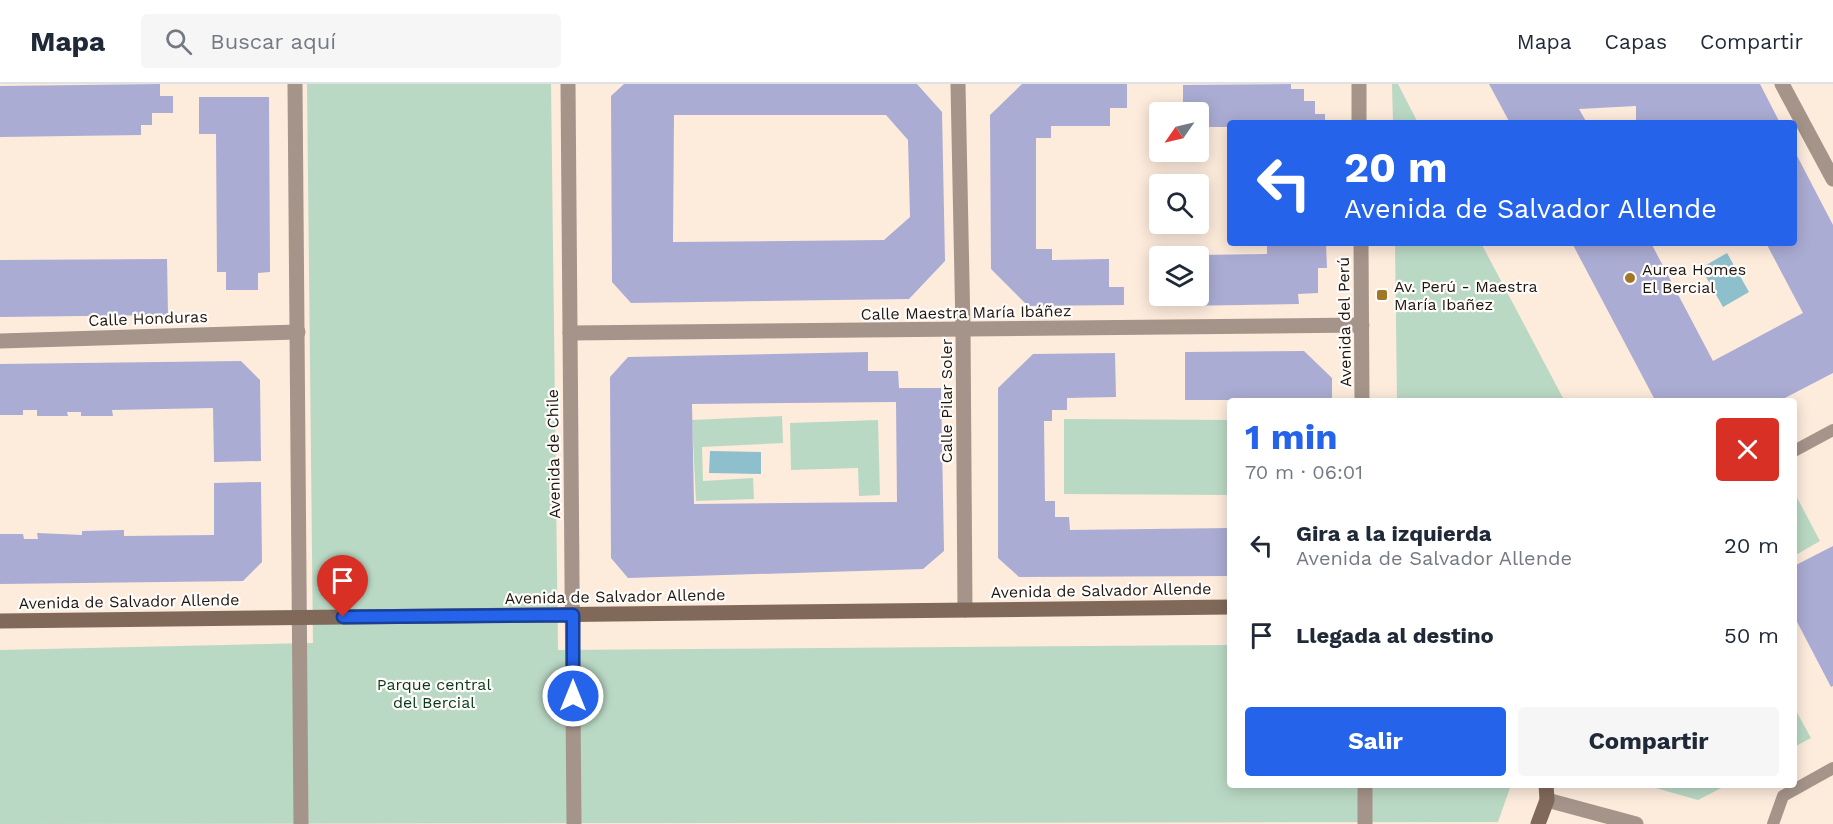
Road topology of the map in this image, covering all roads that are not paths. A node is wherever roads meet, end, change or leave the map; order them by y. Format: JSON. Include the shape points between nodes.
{"nodes":[{"id":1,"x":295,"y":84,"type":"edge"},
{"id":2,"x":568,"y":84,"type":"edge"},
{"id":3,"x":958,"y":84,"type":"edge"},
{"id":4,"x":1359,"y":84,"type":"edge"},
{"id":5,"x":1782,"y":84,"type":"edge"},
{"id":6,"x":1359,"y":120,"type":"edge"},
{"id":7,"x":1833,"y":179,"type":"edge"},
{"id":8,"x":1361,"y":246,"type":"edge"},
{"id":9,"x":1362,"y":325,"type":"junction"},
{"id":10,"x":963,"y":330,"type":"junction"},
{"id":11,"x":298,"y":332,"type":"junction"},
{"id":12,"x":570,"y":333,"type":"junction"},
{"id":13,"x":0,"y":341,"type":"edge"},
{"id":14,"x":1362,"y":398,"type":"edge"},
{"id":15,"x":1833,"y":430,"type":"edge"},
{"id":16,"x":1797,"y":450,"type":"edge"},
{"id":17,"x":1227,"y":607,"type":"edge"},
{"id":18,"x":965,"y":610,"type":"junction"},
{"id":19,"x":573,"y":615,"type":"junction"},
{"id":20,"x":301,"y":618,"type":"junction"},
{"id":21,"x":0,"y":621,"type":"edge"},
{"id":22,"x":1833,"y":768,"type":"edge"},
{"id":23,"x":1365,"y":788,"type":"edge"},
{"id":24,"x":1547,"y":792,"type":"edge"},
{"id":25,"x":301,"y":824,"type":"edge"},
{"id":26,"x":574,"y":824,"type":"edge"},
{"id":27,"x":1365,"y":824,"type":"edge"},
{"id":28,"x":1538,"y":824,"type":"edge"},
{"id":29,"x":1636,"y":824,"type":"edge"},
{"id":30,"x":1773,"y":824,"type":"edge"}],
"edges":[{"from":1,"to":11,"type":"street"},
{"from":2,"to":12,"type":"street","name":"Avenida de Chile"},
{"from":3,"to":10,"type":"street","name":"Calle Pilar Soler"},
{"from":4,"to":6,"type":"street"},
{"from":5,"to":7,"type":"street"},
{"from":8,"to":9,"type":"street","name":"Avenida del Perú"},
{"from":9,"to":10,"type":"street","name":"Calle Maestra María Ibáñez"},
{"from":9,"to":14,"type":"street","name":"Avenida del Perú"},
{"from":10,"to":12,"type":"street","name":"Calle Maestra María Ibáñez"},
{"from":10,"to":18,"type":"street","name":"Calle Pilar Soler"},
{"from":11,"to":13,"type":"street","name":"Calle Honduras"},
{"from":11,"to":20,"type":"street"},
{"from":12,"to":19,"type":"street","name":"Avenida de Chile"},
{"from":15,"to":16,"type":"lane"},
{"from":17,"to":18,"type":"street","name":"Avenida de Salvador Allende"},
{"from":18,"to":19,"type":"street","name":"Avenida de Salvador Allende"},
{"from":19,"to":20,"type":"street","name":"Avenida de Salvador Allende"},
{"from":19,"to":26,"type":"street","name":"Avenida de Chile"},
{"from":20,"to":21,"type":"street","name":"Avenida de Salvador Allende"},
{"from":20,"to":25,"type":"street"},
{"from":22,"to":30,"type":"lane","via":[[1783,796]]},
{"from":23,"to":27,"type":"street"},
{"from":24,"to":28,"type":"street"},
{"from":24,"to":29,"type":"street"}]}
